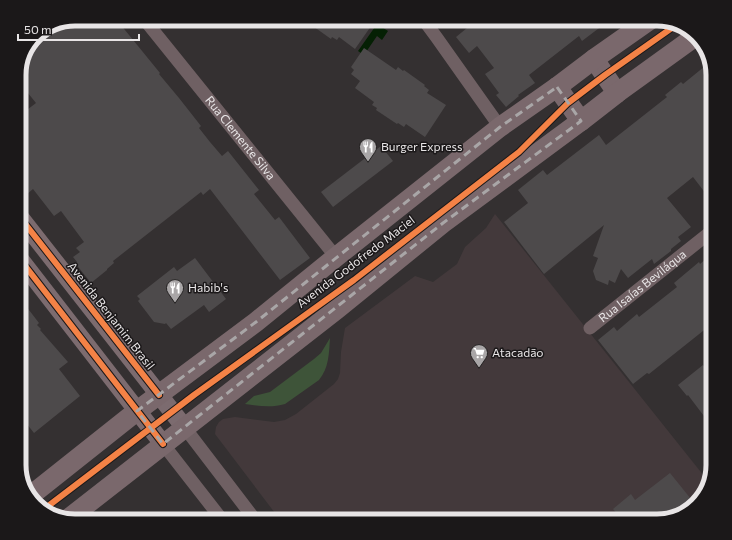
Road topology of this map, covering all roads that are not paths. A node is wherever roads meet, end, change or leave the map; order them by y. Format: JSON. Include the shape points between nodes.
{"nodes":[{"id":1,"x":150,"y":26,"type":"edge"},
{"id":2,"x":428,"y":26,"type":"edge"},
{"id":3,"x":641,"y":26,"type":"edge"},
{"id":4,"x":691,"y":39,"type":"edge"},
{"id":5,"x":594,"y":59,"type":"junction"},
{"id":6,"x":557,"y":87,"type":"junction"},
{"id":7,"x":617,"y":93,"type":"junction"},
{"id":8,"x":581,"y":121,"type":"junction"},
{"id":9,"x":500,"y":127,"type":"junction"},
{"id":10,"x":26,"y":225,"type":"edge"},
{"id":11,"x":706,"y":236,"type":"edge"},
{"id":12,"x":336,"y":257,"type":"junction"},
{"id":13,"x":26,"y":267,"type":"edge"},
{"id":14,"x":590,"y":328,"type":"dead end"},
{"id":15,"x":159,"y":395,"type":"junction"},
{"id":16,"x":138,"y":411,"type":"junction"},
{"id":17,"x":185,"y":428,"type":"junction"},
{"id":18,"x":164,"y":444,"type":"junction"},
{"id":19,"x":34,"y":493,"type":"edge"},
{"id":20,"x":74,"y":514,"type":"edge"},
{"id":21,"x":218,"y":514,"type":"edge"},
{"id":22,"x":251,"y":514,"type":"edge"}],
"edges":[{"from":1,"to":12,"type":"street","name":"Rua Clemente Silva"},
{"from":2,"to":9,"type":"street"},
{"from":3,"to":5,"type":"main road","name":"Avenida Godofredo Maciel"},
{"from":4,"to":7,"type":"main road","name":"Avenida Godofredo Maciel"},
{"from":5,"to":6,"type":"main road","name":"Avenida Godofredo Maciel"},
{"from":5,"to":7,"type":"main road"},
{"from":6,"to":8,"type":"main road"},
{"from":6,"to":9,"type":"main road","name":"Avenida Godofredo Maciel"},
{"from":7,"to":8,"type":"main road","name":"Avenida Godofredo Maciel"},
{"from":8,"to":17,"type":"main road","name":"Avenida Godofredo Maciel","via":[[443,223]]},
{"from":9,"to":12,"type":"main road","name":"Avenida Godofredo Maciel"},
{"from":10,"to":15,"type":"main road","name":"Avenida Benjamim Brasil"},
{"from":11,"to":14,"type":"street","name":"Rua Isaías Beviláqua"},
{"from":12,"to":15,"type":"main road","name":"Avenida Godofredo Maciel","via":[[256,322]]},
{"from":13,"to":16,"type":"main road"},
{"from":15,"to":16,"type":"main road","name":"Avenida Godofredo Maciel"},
{"from":15,"to":17,"type":"main road","name":"Avenida Benjamim Brasil"},
{"from":16,"to":18,"type":"main road"},
{"from":16,"to":19,"type":"main road","name":"Avenida Godofredo Maciel"},
{"from":17,"to":18,"type":"main road","name":"Avenida Godofredo Maciel"},
{"from":17,"to":22,"type":"street"},
{"from":18,"to":20,"type":"main road","name":"Avenida Godofredo Maciel"},
{"from":18,"to":21,"type":"street"}]}
